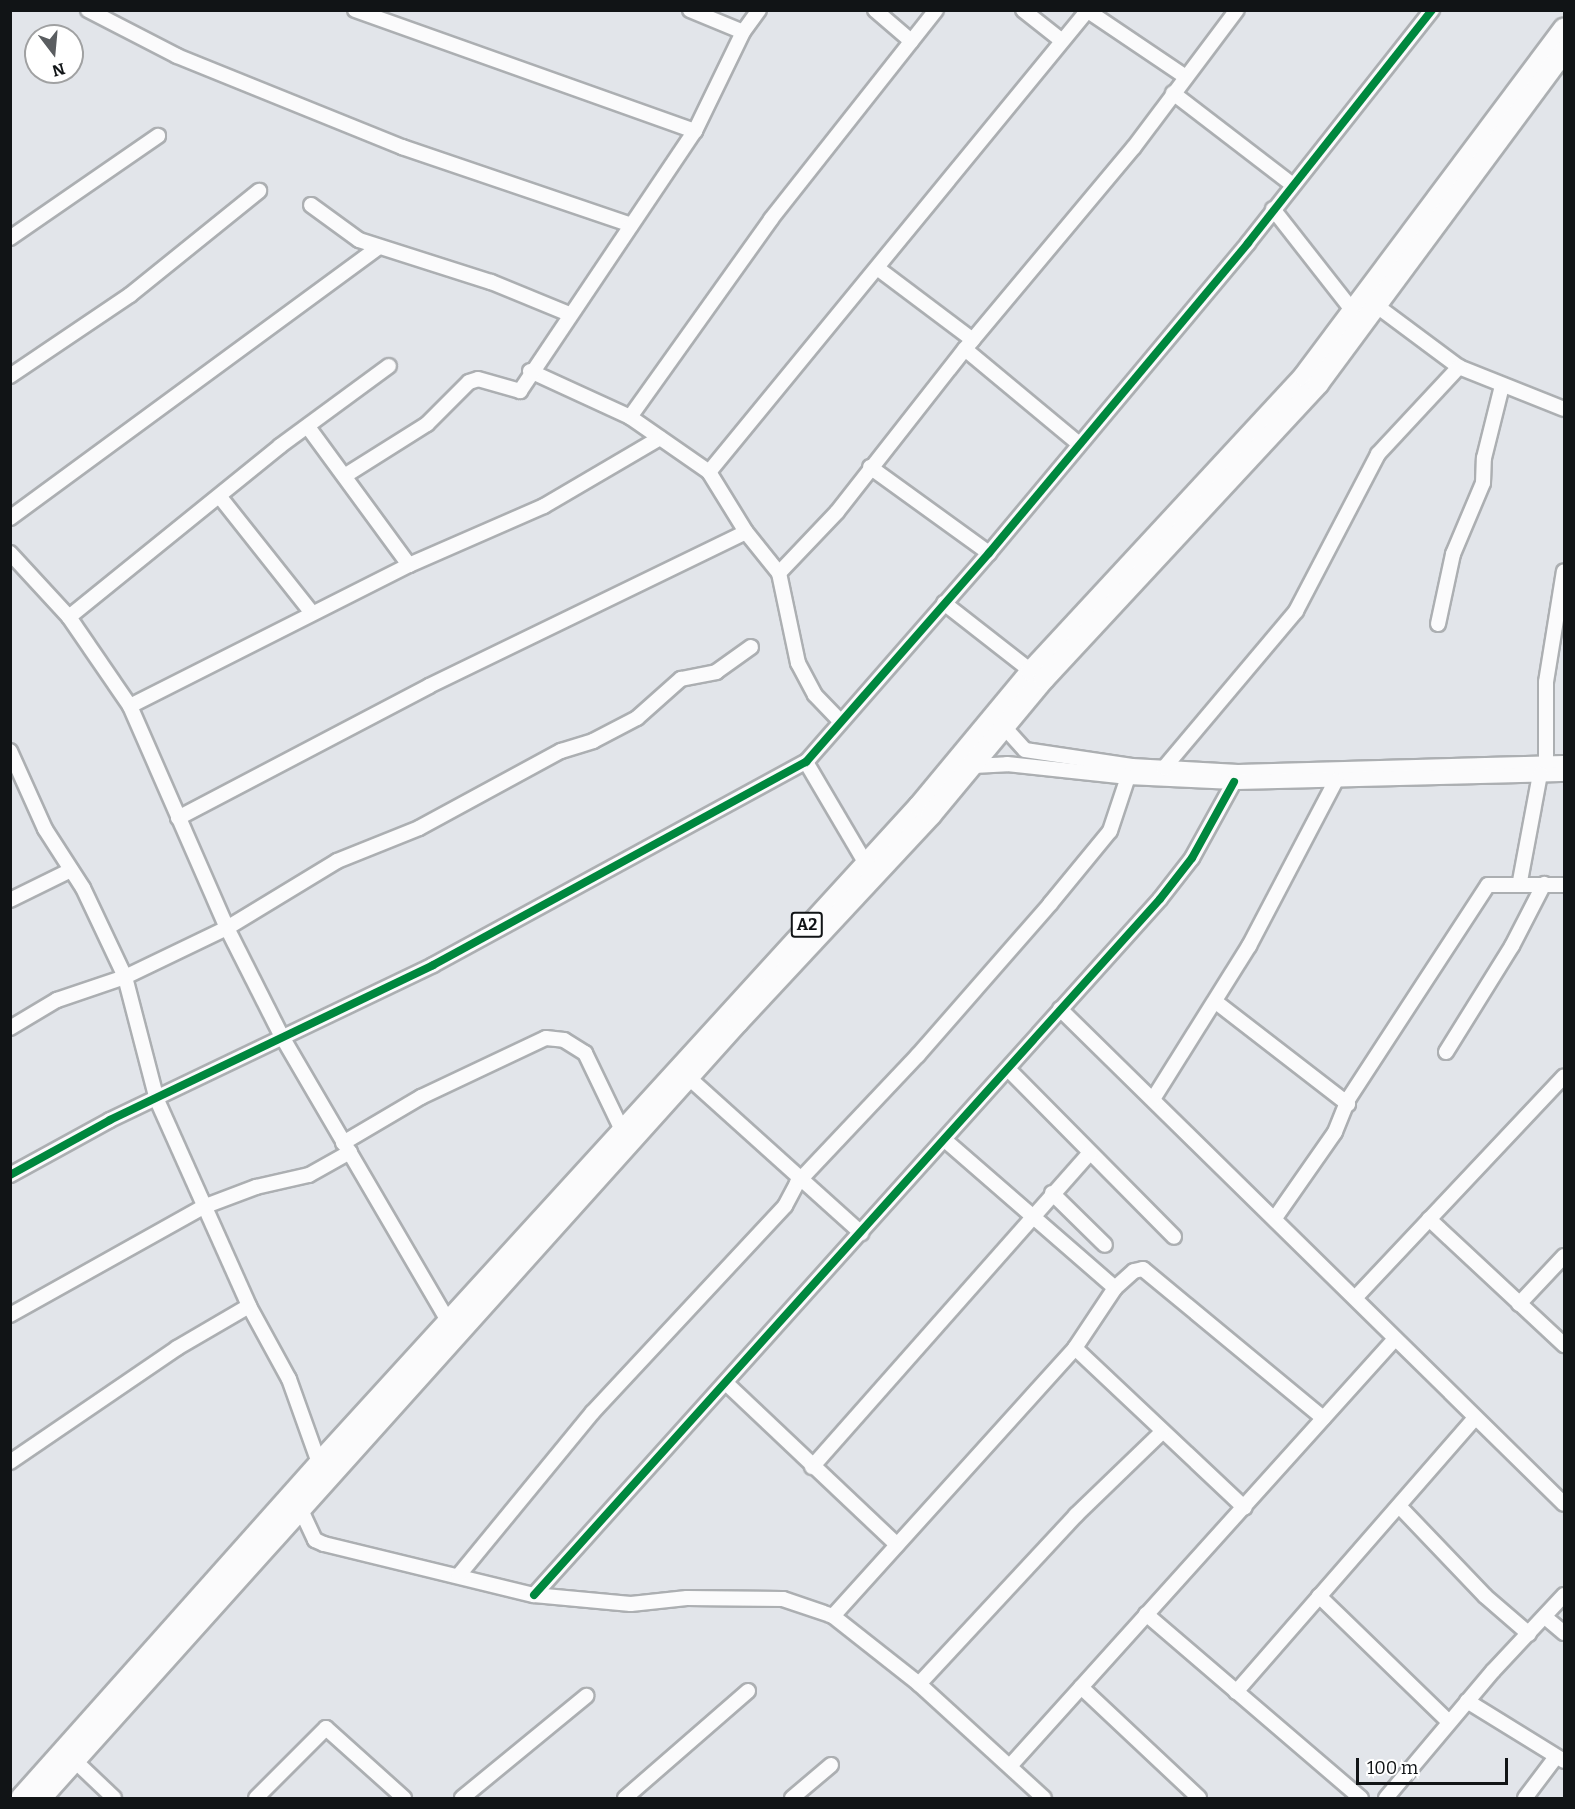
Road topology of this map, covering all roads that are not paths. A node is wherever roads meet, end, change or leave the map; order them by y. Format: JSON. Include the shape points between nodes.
{"nodes":[{"id":1,"x":88,"y":10,"type":"edge"},
{"id":2,"x":355,"y":10,"type":"edge"},
{"id":3,"x":690,"y":10,"type":"edge"},
{"id":4,"x":759,"y":10,"type":"edge"},
{"id":5,"x":875,"y":10,"type":"edge"},
{"id":6,"x":936,"y":10,"type":"edge"},
{"id":7,"x":1023,"y":10,"type":"edge"},
{"id":8,"x":1237,"y":10,"type":"edge"},
{"id":9,"x":1432,"y":10,"type":"edge"},
{"id":10,"x":1088,"y":11,"type":"edge"},
{"id":11,"x":1564,"y":28,"type":"edge"},
{"id":12,"x":743,"y":32,"type":"junction"},
{"id":13,"x":1061,"y":40,"type":"junction"},
{"id":14,"x":911,"y":41,"type":"junction"},
{"id":15,"x":1564,"y":54,"type":"edge"},
{"id":16,"x":1186,"y":77,"type":"junction"},
{"id":17,"x":1173,"y":93,"type":"junction"},
{"id":18,"x":694,"y":131,"type":"junction"},
{"id":19,"x":158,"y":136,"type":"dead end"},
{"id":20,"x":1293,"y":185,"type":"junction"},
{"id":21,"x":259,"y":191,"type":"dead end"},
{"id":22,"x":311,"y":204,"type":"dead end"},
{"id":23,"x":1273,"y":209,"type":"junction"},
{"id":24,"x":631,"y":225,"type":"junction"},
{"id":25,"x":10,"y":238,"type":"edge"},
{"id":26,"x":379,"y":247,"type":"junction"},
{"id":27,"x":880,"y":270,"type":"junction"},
{"id":28,"x":1364,"y":304,"type":"junction"},
{"id":29,"x":569,"y":314,"type":"junction"},
{"id":30,"x":969,"y":344,"type":"junction"},
{"id":31,"x":389,"y":366,"type":"dead end"},
{"id":32,"x":1459,"y":368,"type":"junction"},
{"id":33,"x":530,"y":371,"type":"junction"},
{"id":34,"x":10,"y":376,"type":"edge"},
{"id":35,"x":1502,"y":386,"type":"junction"},
{"id":36,"x":1564,"y":408,"type":"edge"},
{"id":37,"x":630,"y":417,"type":"junction"},
{"id":38,"x":308,"y":428,"type":"junction"},
{"id":39,"x":660,"y":438,"type":"junction"},
{"id":40,"x":1079,"y":444,"type":"junction"},
{"id":41,"x":870,"y":467,"type":"junction"},
{"id":42,"x":709,"y":472,"type":"junction"},
{"id":43,"x":346,"y":475,"type":"junction"},
{"id":44,"x":220,"y":497,"type":"junction"},
{"id":45,"x":10,"y":518,"type":"edge"},
{"id":46,"x":746,"y":532,"type":"junction"},
{"id":47,"x":10,"y":553,"type":"edge"},
{"id":48,"x":989,"y":553,"type":"junction"},
{"id":49,"x":409,"y":565,"type":"junction"},
{"id":50,"x":1564,"y":571,"type":"edge"},
{"id":51,"x":779,"y":573,"type":"junction"},
{"id":52,"x":1109,"y":597,"type":"junction"},
{"id":53,"x":944,"y":603,"type":"junction"},
{"id":54,"x":311,"y":612,"type":"junction"},
{"id":55,"x":69,"y":617,"type":"junction"},
{"id":56,"x":1560,"y":621,"type":"edge"},
{"id":57,"x":1438,"y":624,"type":"dead end"},
{"id":58,"x":751,"y":647,"type":"dead end"},
{"id":59,"x":1031,"y":671,"type":"junction"},
{"id":60,"x":130,"y":706,"type":"junction"},
{"id":61,"x":841,"y":722,"type":"junction"},
{"id":62,"x":1006,"y":729,"type":"junction"},
{"id":63,"x":10,"y":751,"type":"edge"},
{"id":64,"x":806,"y":762,"type":"junction"},
{"id":65,"x":1564,"y":763,"type":"edge"},
{"id":66,"x":974,"y":766,"type":"junction"},
{"id":67,"x":1164,"y":768,"type":"junction"},
{"id":68,"x":1543,"y":768,"type":"junction"},
{"id":69,"x":15,"y":770,"type":"edge"},
{"id":70,"x":1564,"y":774,"type":"edge"},
{"id":71,"x":1128,"y":777,"type":"junction"},
{"id":72,"x":1335,"y":780,"type":"junction"},
{"id":73,"x":1234,"y":782,"type":"junction"},
{"id":74,"x":178,"y":818,"type":"junction"},
{"id":75,"x":865,"y":862,"type":"junction"},
{"id":76,"x":71,"y":870,"type":"junction"},
{"id":77,"x":1520,"y":881,"type":"junction"},
{"id":78,"x":1544,"y":884,"type":"junction"},
{"id":79,"x":1564,"y":885,"type":"edge"},
{"id":80,"x":10,"y":900,"type":"edge"},
{"id":81,"x":227,"y":928,"type":"junction"},
{"id":82,"x":124,"y":977,"type":"junction"},
{"id":83,"x":1215,"y":1002,"type":"junction"},
{"id":84,"x":1060,"y":1009,"type":"junction"},
{"id":85,"x":10,"y":1028,"type":"edge"},
{"id":86,"x":280,"y":1035,"type":"junction"},
{"id":87,"x":1446,"y":1052,"type":"dead end"},
{"id":88,"x":1008,"y":1069,"type":"junction"},
{"id":89,"x":1564,"y":1076,"type":"edge"},
{"id":90,"x":689,"y":1078,"type":"junction"},
{"id":91,"x":1153,"y":1099,"type":"junction"},
{"id":92,"x":157,"y":1100,"type":"junction"},
{"id":93,"x":1348,"y":1104,"type":"junction"},
{"id":94,"x":621,"y":1130,"type":"junction"},
{"id":95,"x":946,"y":1141,"type":"junction"},
{"id":96,"x":347,"y":1148,"type":"junction"},
{"id":97,"x":1090,"y":1153,"type":"junction"},
{"id":98,"x":10,"y":1175,"type":"edge"},
{"id":99,"x":800,"y":1180,"type":"junction"},
{"id":100,"x":1052,"y":1193,"type":"junction"},
{"id":101,"x":203,"y":1207,"type":"junction"},
{"id":102,"x":1030,"y":1217,"type":"junction"},
{"id":103,"x":1275,"y":1218,"type":"junction"},
{"id":104,"x":1430,"y":1219,"type":"junction"},
{"id":105,"x":861,"y":1233,"type":"junction"},
{"id":106,"x":1173,"y":1237,"type":"dead end"},
{"id":107,"x":1105,"y":1245,"type":"dead end"},
{"id":108,"x":1564,"y":1256,"type":"edge"},
{"id":109,"x":1115,"y":1288,"type":"junction"},
{"id":110,"x":1356,"y":1297,"type":"junction"},
{"id":111,"x":1519,"y":1304,"type":"junction"},
{"id":112,"x":249,"y":1306,"type":"junction"},
{"id":113,"x":10,"y":1315,"type":"edge"},
{"id":114,"x":448,"y":1321,"type":"junction"},
{"id":115,"x":1394,"y":1340,"type":"junction"},
{"id":116,"x":1564,"y":1345,"type":"edge"},
{"id":117,"x":1075,"y":1348,"type":"junction"},
{"id":118,"x":727,"y":1384,"type":"junction"},
{"id":119,"x":1323,"y":1418,"type":"junction"},
{"id":120,"x":1475,"y":1418,"type":"junction"},
{"id":121,"x":1161,"y":1433,"type":"junction"},
{"id":122,"x":10,"y":1462,"type":"edge"},
{"id":123,"x":319,"y":1462,"type":"junction"},
{"id":124,"x":812,"y":1467,"type":"junction"},
{"id":125,"x":1564,"y":1504,"type":"edge"},
{"id":126,"x":1400,"y":1507,"type":"junction"},
{"id":127,"x":1245,"y":1508,"type":"junction"},
{"id":128,"x":301,"y":1510,"type":"junction"},
{"id":129,"x":897,"y":1545,"type":"junction"},
{"id":130,"x":459,"y":1575,"type":"junction"},
{"id":131,"x":534,"y":1595,"type":"junction"},
{"id":132,"x":1564,"y":1595,"type":"edge"},
{"id":133,"x":1319,"y":1596,"type":"junction"},
{"id":134,"x":1146,"y":1614,"type":"junction"},
{"id":135,"x":833,"y":1616,"type":"junction"},
{"id":136,"x":1545,"y":1617,"type":"junction"},
{"id":137,"x":1564,"y":1633,"type":"edge"},
{"id":138,"x":1529,"y":1634,"type":"junction"},
{"id":139,"x":918,"y":1684,"type":"junction"},
{"id":140,"x":1081,"y":1687,"type":"junction"},
{"id":141,"x":748,"y":1691,"type":"dead end"},
{"id":142,"x":1236,"y":1692,"type":"junction"},
{"id":143,"x":586,"y":1696,"type":"dead end"},
{"id":144,"x":1467,"y":1701,"type":"junction"},
{"id":145,"x":1449,"y":1722,"type":"junction"},
{"id":146,"x":1560,"y":1759,"type":"edge"},
{"id":147,"x":74,"y":1760,"type":"junction"},
{"id":148,"x":831,"y":1765,"type":"dead end"},
{"id":149,"x":1010,"y":1766,"type":"junction"},
{"id":150,"x":21,"y":1798,"type":"edge"},
{"id":151,"x":41,"y":1798,"type":"edge"},
{"id":152,"x":114,"y":1798,"type":"edge"},
{"id":153,"x":256,"y":1798,"type":"edge"},
{"id":154,"x":404,"y":1798,"type":"edge"},
{"id":155,"x":462,"y":1798,"type":"edge"},
{"id":156,"x":625,"y":1798,"type":"edge"},
{"id":157,"x":792,"y":1798,"type":"edge"},
{"id":158,"x":1044,"y":1798,"type":"edge"},
{"id":159,"x":1199,"y":1798,"type":"edge"},
{"id":160,"x":1361,"y":1798,"type":"edge"},
{"id":161,"x":1386,"y":1798,"type":"edge"},
{"id":162,"x":1525,"y":1798,"type":"edge"}],
"edges":[{"from":1,"to":24,"type":"street","via":[[177,57],[402,147]]},
{"from":2,"to":18,"type":"street"},
{"from":3,"to":12,"type":"street"},
{"from":4,"to":12,"type":"street"},
{"from":5,"to":14,"type":"street"},
{"from":6,"to":14,"type":"street"},
{"from":7,"to":13,"type":"street"},
{"from":8,"to":16,"type":"street"},
{"from":9,"to":20,"type":"street"},
{"from":10,"to":13,"type":"street"},
{"from":10,"to":16,"type":"street"},
{"from":11,"to":28,"type":"highway","number":"A2"},
{"from":12,"to":18,"type":"street"},
{"from":13,"to":27,"type":"street"},
{"from":14,"to":37,"type":"street","via":[[771,219]]},
{"from":15,"to":28,"type":"highway","number":"A2"},
{"from":16,"to":17,"type":"street"},
{"from":17,"to":20,"type":"street"},
{"from":17,"to":30,"type":"street","via":[[1134,147]]},
{"from":18,"to":24,"type":"street"},
{"from":19,"to":25,"type":"street"},
{"from":20,"to":23,"type":"street"},
{"from":21,"to":34,"type":"street","via":[[130,295]]},
{"from":22,"to":26,"type":"street","via":[[359,240]]},
{"from":23,"to":28,"type":"street"},
{"from":23,"to":40,"type":"street"},
{"from":24,"to":29,"type":"street"},
{"from":26,"to":29,"type":"street","via":[[491,282]]},
{"from":26,"to":45,"type":"street"},
{"from":27,"to":30,"type":"street"},
{"from":27,"to":42,"type":"street"},
{"from":28,"to":32,"type":"street"},
{"from":28,"to":52,"type":"highway","number":"A2"},
{"from":29,"to":33,"type":"street"},
{"from":30,"to":40,"type":"street"},
{"from":30,"to":41,"type":"street"},
{"from":31,"to":38,"type":"street"},
{"from":32,"to":35,"type":"street"},
{"from":32,"to":67,"type":"street","via":[[1378,454],[1296,611]]},
{"from":33,"to":37,"type":"street"},
{"from":33,"to":43,"type":"street","via":[[520,391],[478,379],[469,382],[427,424]]},
{"from":35,"to":36,"type":"street"},
{"from":35,"to":57,"type":"street","via":[[1484,459],[1483,483],[1453,554]]},
{"from":37,"to":39,"type":"street"},
{"from":38,"to":43,"type":"street"},
{"from":38,"to":44,"type":"street"},
{"from":39,"to":42,"type":"street"},
{"from":39,"to":49,"type":"street","via":[[544,506]]},
{"from":40,"to":48,"type":"street"},
{"from":41,"to":48,"type":"street"},
{"from":41,"to":51,"type":"street","via":[[837,512]]},
{"from":42,"to":46,"type":"street"},
{"from":43,"to":49,"type":"street"},
{"from":44,"to":54,"type":"street"},
{"from":44,"to":55,"type":"street"},
{"from":46,"to":51,"type":"street"},
{"from":46,"to":74,"type":"street","via":[[429,686]]},
{"from":47,"to":55,"type":"street"},
{"from":48,"to":53,"type":"street"},
{"from":49,"to":54,"type":"street"},
{"from":50,"to":56,"type":"street"},
{"from":51,"to":61,"type":"street","via":[[798,663],[814,695]]},
{"from":52,"to":59,"type":"highway","number":"A2"},
{"from":52,"to":62,"type":"highway","number":"A2"},
{"from":53,"to":59,"type":"street"},
{"from":53,"to":61,"type":"street"},
{"from":54,"to":60,"type":"street"},
{"from":55,"to":60,"type":"street"},
{"from":56,"to":68,"type":"street","via":[[1546,682]]},
{"from":58,"to":81,"type":"street","via":[[716,672],[681,679],[637,717],[561,751],[419,828],[337,861]]},
{"from":59,"to":75,"type":"highway","number":"A2","via":[[965,754]]},
{"from":60,"to":74,"type":"street"},
{"from":61,"to":64,"type":"street"},
{"from":62,"to":66,"type":"highway","number":"A2"},
{"from":62,"to":67,"type":"street","via":[[1025,750]]},
{"from":63,"to":69,"type":"street"},
{"from":64,"to":75,"type":"street"},
{"from":64,"to":86,"type":"street","via":[[433,965]]},
{"from":65,"to":68,"type":"street"},
{"from":66,"to":71,"type":"street","via":[[1007,764]]},
{"from":66,"to":90,"type":"highway","number":"A2"},
{"from":67,"to":68,"type":"street","via":[[1238,772]]},
{"from":68,"to":70,"type":"street"},
{"from":68,"to":72,"type":"street"},
{"from":68,"to":77,"type":"street"},
{"from":69,"to":76,"type":"street"},
{"from":71,"to":73,"type":"street"},
{"from":71,"to":99,"type":"street","via":[[1103,841],[918,1055]]},
{"from":72,"to":73,"type":"street"},
{"from":72,"to":83,"type":"street"},
{"from":73,"to":84,"type":"street","via":[[1192,858]]},
{"from":74,"to":81,"type":"street"},
{"from":75,"to":94,"type":"highway","number":"A2"},
{"from":76,"to":80,"type":"street"},
{"from":76,"to":82,"type":"street"},
{"from":77,"to":78,"type":"street"},
{"from":77,"to":93,"type":"street","via":[[1488,885]]},
{"from":78,"to":79,"type":"street"},
{"from":78,"to":87,"type":"street","via":[[1512,946]]},
{"from":81,"to":82,"type":"street"},
{"from":81,"to":86,"type":"street"},
{"from":82,"to":85,"type":"street","via":[[57,1000]]},
{"from":82,"to":92,"type":"street"},
{"from":83,"to":91,"type":"street"},
{"from":83,"to":93,"type":"street"},
{"from":84,"to":88,"type":"street"},
{"from":84,"to":91,"type":"street"},
{"from":86,"to":92,"type":"street"},
{"from":86,"to":96,"type":"street"},
{"from":88,"to":95,"type":"street"},
{"from":88,"to":97,"type":"street"},
{"from":89,"to":104,"type":"street"},
{"from":90,"to":99,"type":"street"},
{"from":90,"to":128,"type":"highway","number":"A2"},
{"from":91,"to":103,"type":"street"},
{"from":92,"to":98,"type":"street"},
{"from":92,"to":101,"type":"street"},
{"from":93,"to":103,"type":"street","via":[[1335,1132]]},
{"from":94,"to":96,"type":"street","via":[[585,1053],[564,1040],[546,1038],[422,1097]]},
{"from":94,"to":114,"type":"highway","number":"A2"},
{"from":95,"to":102,"type":"street"},
{"from":95,"to":105,"type":"street"},
{"from":96,"to":101,"type":"street","via":[[309,1175],[256,1187]]},
{"from":96,"to":114,"type":"street"},
{"from":97,"to":100,"type":"street"},
{"from":97,"to":106,"type":"street"},
{"from":99,"to":105,"type":"street"},
{"from":99,"to":130,"type":"street","via":[[785,1206],[592,1413]]},
{"from":100,"to":102,"type":"street"},
{"from":100,"to":107,"type":"street"},
{"from":101,"to":112,"type":"street"},
{"from":101,"to":113,"type":"street"},
{"from":102,"to":109,"type":"street"},
{"from":102,"to":124,"type":"street"},
{"from":103,"to":110,"type":"street"},
{"from":104,"to":110,"type":"street"},
{"from":104,"to":111,"type":"street"},
{"from":105,"to":118,"type":"street"},
{"from":108,"to":111,"type":"street"},
{"from":109,"to":117,"type":"street"},
{"from":109,"to":119,"type":"street","via":[[1134,1271],[1143,1269]]},
{"from":110,"to":115,"type":"street"},
{"from":111,"to":116,"type":"street"},
{"from":112,"to":122,"type":"street","via":[[177,1348]]},
{"from":112,"to":123,"type":"street","via":[[289,1379]]},
{"from":114,"to":123,"type":"highway","number":"A2"},
{"from":115,"to":119,"type":"street"},
{"from":115,"to":120,"type":"street"},
{"from":117,"to":121,"type":"street"},
{"from":117,"to":129,"type":"street"},
{"from":118,"to":124,"type":"street"},
{"from":118,"to":131,"type":"street"},
{"from":119,"to":127,"type":"street"},
{"from":120,"to":125,"type":"street"},
{"from":120,"to":126,"type":"street"},
{"from":121,"to":127,"type":"street"},
{"from":121,"to":139,"type":"street","via":[[1076,1515],[957,1648]]},
{"from":123,"to":150,"type":"highway","number":"A2"},
{"from":124,"to":129,"type":"street"},
{"from":126,"to":133,"type":"street"},
{"from":126,"to":138,"type":"street"},
{"from":127,"to":134,"type":"street"},
{"from":128,"to":130,"type":"street","via":[[315,1540],[324,1544]]},
{"from":128,"to":147,"type":"highway","number":"A2"},
{"from":129,"to":135,"type":"street"},
{"from":130,"to":131,"type":"street"},
{"from":131,"to":135,"type":"street","via":[[631,1604],[687,1598],[783,1599]]},
{"from":132,"to":136,"type":"street"},
{"from":133,"to":142,"type":"street"},
{"from":133,"to":145,"type":"street"},
{"from":134,"to":140,"type":"street"},
{"from":134,"to":142,"type":"street"},
{"from":135,"to":139,"type":"street"},
{"from":136,"to":137,"type":"street"},
{"from":136,"to":138,"type":"street"},
{"from":138,"to":144,"type":"street"},
{"from":139,"to":149,"type":"street"},
{"from":140,"to":149,"type":"street"},
{"from":140,"to":159,"type":"street"},
{"from":141,"to":156,"type":"street"},
{"from":142,"to":160,"type":"street"},
{"from":143,"to":155,"type":"street"},
{"from":144,"to":145,"type":"street"},
{"from":144,"to":146,"type":"street"},
{"from":145,"to":161,"type":"street"},
{"from":146,"to":162,"type":"street"},
{"from":147,"to":151,"type":"highway","number":"A2"},
{"from":147,"to":152,"type":"street"},
{"from":148,"to":157,"type":"street"},
{"from":149,"to":158,"type":"street"},
{"from":153,"to":154,"type":"street","via":[[326,1728]]}]}
